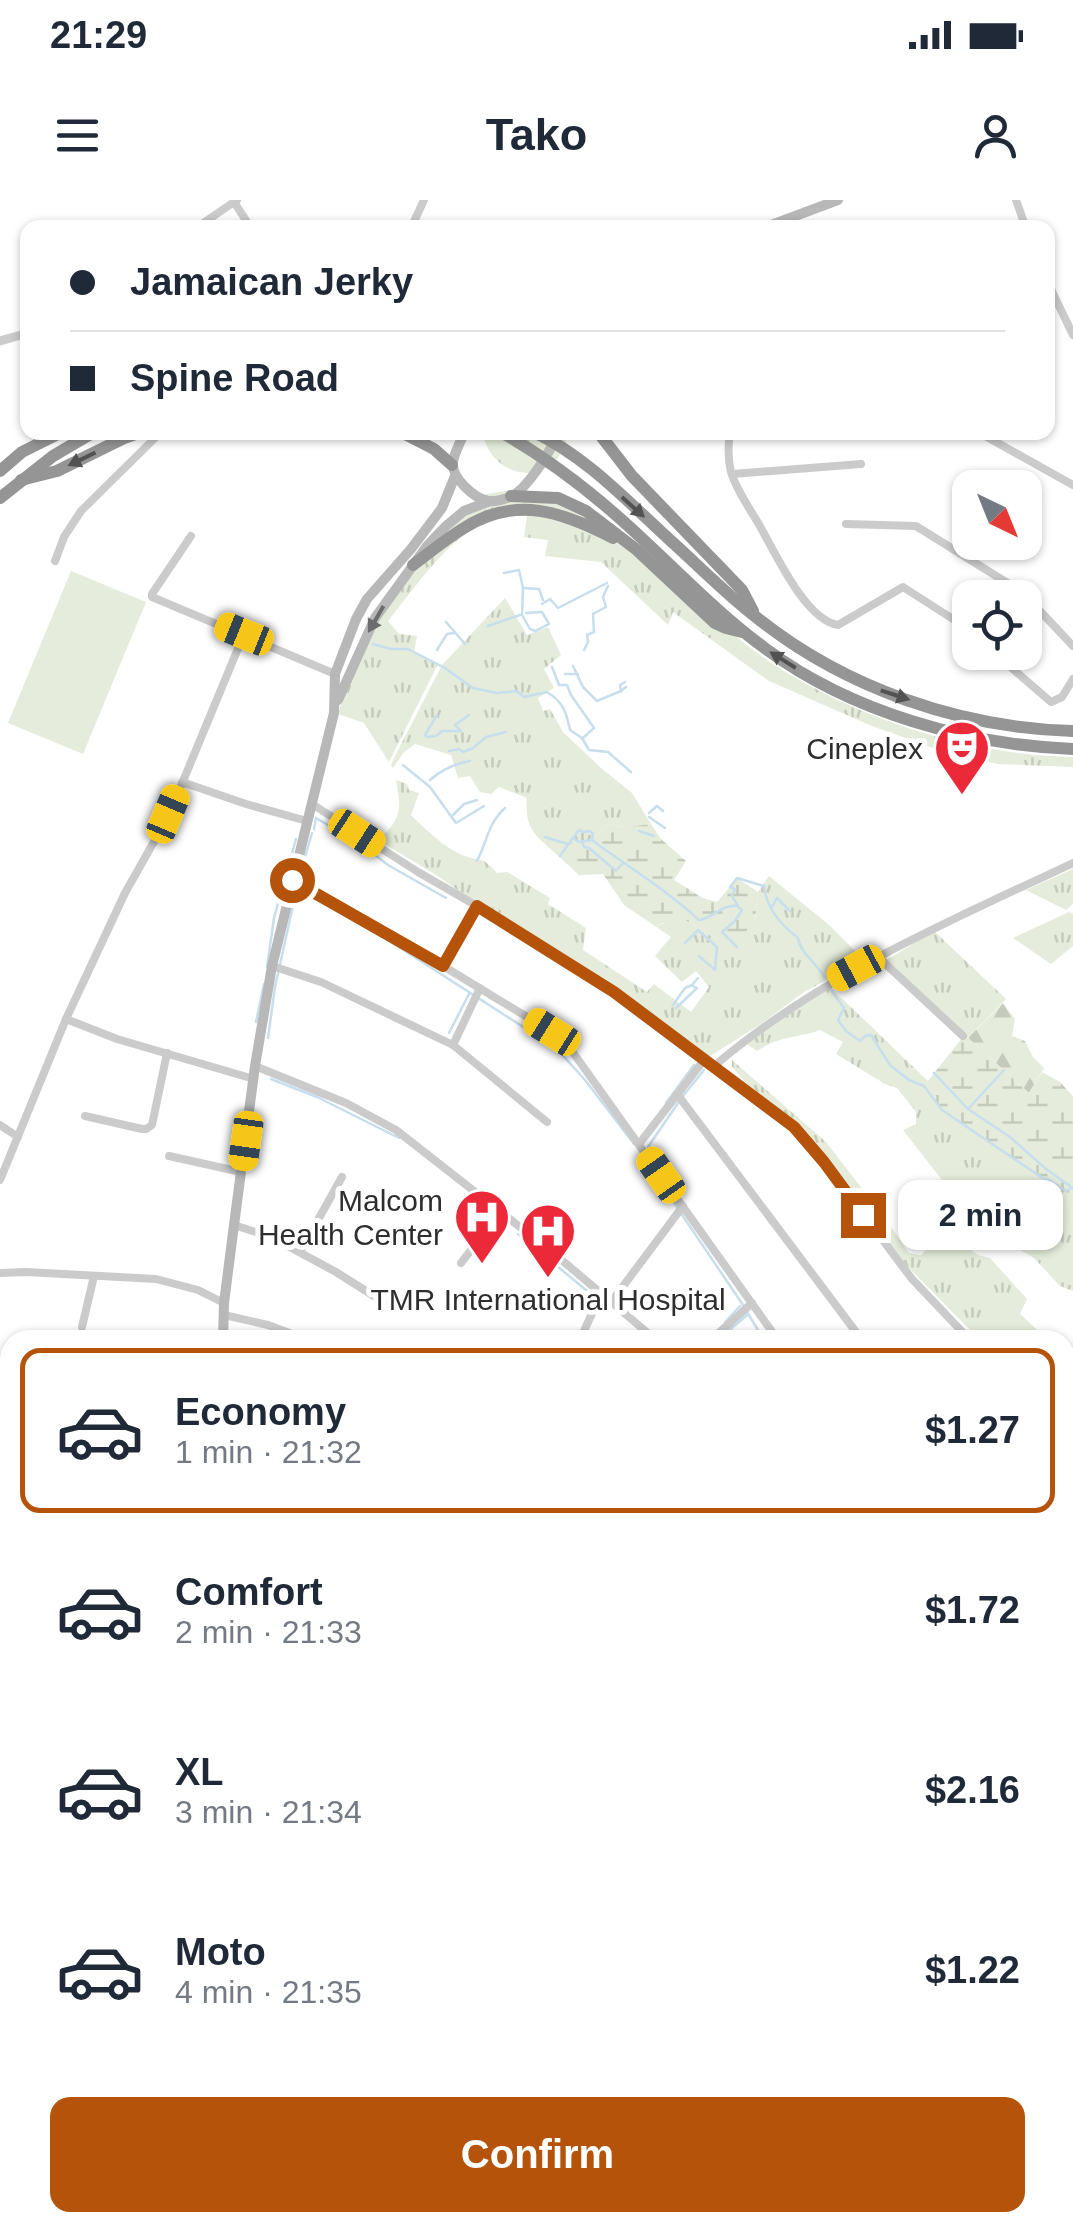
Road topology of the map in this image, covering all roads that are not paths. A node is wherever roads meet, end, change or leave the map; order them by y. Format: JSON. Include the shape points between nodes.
{"nodes":[{"id":1,"x":838,"y":200,"type":"edge"},
{"id":2,"x":235,"y":201,"type":"edge"},
{"id":3,"x":208,"y":220,"type":"edge"},
{"id":4,"x":782,"y":220,"type":"edge"},
{"id":5,"x":1055,"y":301,"type":"edge"},
{"id":6,"x":1073,"y":335,"type":"edge"},
{"id":7,"x":38,"y":440,"type":"edge"},
{"id":8,"x":46,"y":440,"type":"edge"},
{"id":9,"x":80,"y":440,"type":"edge"},
{"id":10,"x":120,"y":440,"type":"edge"},
{"id":11,"x":153,"y":440,"type":"edge"},
{"id":12,"x":418,"y":440,"type":"edge"},
{"id":13,"x":462,"y":440,"type":"edge"},
{"id":14,"x":514,"y":440,"type":"edge"},
{"id":15,"x":555,"y":440,"type":"edge"},
{"id":16,"x":557,"y":440,"type":"edge"},
{"id":17,"x":606,"y":440,"type":"edge"},
{"id":18,"x":730,"y":440,"type":"edge"},
{"id":19,"x":992,"y":440,"type":"edge"},
{"id":20,"x":22,"y":452,"type":"junction"},
{"id":21,"x":861,"y":464,"type":"dead end"},
{"id":22,"x":454,"y":470,"type":"junction"},
{"id":23,"x":0,"y":471,"type":"edge"},
{"id":24,"x":732,"y":474,"type":"junction"},
{"id":25,"x":21,"y":480,"type":"junction"},
{"id":26,"x":1073,"y":485,"type":"edge"},
{"id":27,"x":511,"y":496,"type":"junction"},
{"id":28,"x":0,"y":498,"type":"edge"},
{"id":29,"x":490,"y":501,"type":"junction"},
{"id":30,"x":846,"y":524,"type":"dead end"},
{"id":31,"x":191,"y":536,"type":"dead end"},
{"id":32,"x":637,"y":550,"type":"junction"},
{"id":33,"x":55,"y":561,"type":"dead end"},
{"id":34,"x":413,"y":565,"type":"junction"},
{"id":35,"x":1003,"y":580,"type":"edge"},
{"id":36,"x":1042,"y":613,"type":"edge"},
{"id":37,"x":755,"y":617,"type":"junction"},
{"id":38,"x":952,"y":618,"type":"edge"},
{"id":39,"x":745,"y":632,"type":"junction"},
{"id":40,"x":244,"y":634,"type":"junction"},
{"id":41,"x":1073,"y":646,"type":"edge"},
{"id":42,"x":1014,"y":670,"type":"edge"},
{"id":43,"x":335,"y":674,"type":"junction"},
{"id":44,"x":1073,"y":679,"type":"edge"},
{"id":45,"x":335,"y":706,"type":"junction"},
{"id":46,"x":1073,"y":731,"type":"edge"},
{"id":47,"x":1073,"y":749,"type":"edge"},
{"id":48,"x":182,"y":782,"type":"junction"},
{"id":49,"x":312,"y":804,"type":"junction"},
{"id":50,"x":307,"y":822,"type":"junction"},
{"id":51,"x":1073,"y":863,"type":"edge"},
{"id":52,"x":296,"y":882,"type":"junction"},
{"id":53,"x":477,"y":906,"type":"junction"},
{"id":54,"x":878,"y":957,"type":"junction"},
{"id":55,"x":443,"y":966,"type":"junction"},
{"id":56,"x":277,"y":968,"type":"junction"},
{"id":57,"x":477,"y":993,"type":"junction"},
{"id":58,"x":66,"y":1020,"type":"junction"},
{"id":59,"x":963,"y":1036,"type":"dead end"},
{"id":60,"x":453,"y":1045,"type":"junction"},
{"id":61,"x":167,"y":1052,"type":"junction"},
{"id":62,"x":704,"y":1060,"type":"junction"},
{"id":63,"x":255,"y":1066,"type":"junction"},
{"id":64,"x":713,"y":1067,"type":"junction"},
{"id":65,"x":254,"y":1080,"type":"junction"},
{"id":66,"x":680,"y":1097,"type":"junction"},
{"id":67,"x":85,"y":1116,"type":"dead end"},
{"id":68,"x":547,"y":1122,"type":"dead end"},
{"id":69,"x":0,"y":1125,"type":"edge"},
{"id":70,"x":18,"y":1137,"type":"junction"},
{"id":71,"x":640,"y":1144,"type":"junction"},
{"id":72,"x":169,"y":1156,"type":"dead end"},
{"id":73,"x":241,"y":1172,"type":"junction"},
{"id":74,"x":342,"y":1177,"type":"dead end"},
{"id":75,"x":0,"y":1180,"type":"edge"},
{"id":76,"x":683,"y":1206,"type":"junction"},
{"id":77,"x":500,"y":1212,"type":"junction"},
{"id":78,"x":234,"y":1225,"type":"junction"},
{"id":79,"x":300,"y":1252,"type":"junction"},
{"id":80,"x":461,"y":1262,"type":"dead end"},
{"id":81,"x":0,"y":1273,"type":"edge"},
{"id":82,"x":94,"y":1276,"type":"junction"},
{"id":83,"x":600,"y":1290,"type":"junction"},
{"id":84,"x":612,"y":1301,"type":"junction"},
{"id":85,"x":385,"y":1303,"type":"dead end"},
{"id":86,"x":748,"y":1307,"type":"junction"},
{"id":87,"x":224,"y":1309,"type":"junction"},
{"id":88,"x":82,"y":1328,"type":"dead end"},
{"id":89,"x":223,"y":1330,"type":"edge"},
{"id":90,"x":281,"y":1330,"type":"edge"},
{"id":91,"x":584,"y":1330,"type":"edge"},
{"id":92,"x":645,"y":1330,"type":"edge"},
{"id":93,"x":722,"y":1330,"type":"edge"},
{"id":94,"x":769,"y":1330,"type":"edge"},
{"id":95,"x":855,"y":1330,"type":"edge"},
{"id":96,"x":960,"y":1330,"type":"edge"}],
"edges":[{"from":1,"to":4,"type":"main road"},
{"from":2,"to":3,"type":"street"},
{"from":5,"to":6,"type":"street"},
{"from":7,"to":20,"type":"highway"},
{"from":8,"to":20,"type":"highway"},
{"from":9,"to":25,"type":"highway"},
{"from":10,"to":25,"type":"highway","one_way":true,"via":[[57,471]]},
{"from":11,"to":33,"type":"street","via":[[80,511]]},
{"from":12,"to":22,"type":"highway"},
{"from":13,"to":22,"type":"main road"},
{"from":14,"to":39,"type":"highway","via":[[620,518]]},
{"from":15,"to":27,"type":"main road"},
{"from":16,"to":37,"type":"highway","one_way":true},
{"from":17,"to":37,"type":"highway","via":[[742,590]]},
{"from":18,"to":24,"type":"street"},
{"from":19,"to":26,"type":"street"},
{"from":20,"to":23,"type":"highway"},
{"from":21,"to":24,"type":"street"},
{"from":22,"to":29,"type":"main road"},
{"from":22,"to":43,"type":"main road","via":[[442,508],[366,599]]},
{"from":24,"to":38,"type":"street","via":[[802,596],[831,624],[846,622],[903,587]]},
{"from":25,"to":28,"type":"highway"},
{"from":27,"to":29,"type":"main road"},
{"from":27,"to":32,"type":"highway","via":[[558,498],[586,510]]},
{"from":29,"to":34,"type":"main road","via":[[464,511]]},
{"from":30,"to":35,"type":"street","via":[[916,526]]},
{"from":31,"to":40,"type":"street","via":[[152,597]]},
{"from":32,"to":34,"type":"highway","via":[[569,517],[510,510],[465,527]]},
{"from":32,"to":39,"type":"highway","via":[[715,623]]},
{"from":34,"to":45,"type":"main road","one_way":true,"via":[[375,618]]},
{"from":36,"to":41,"type":"street"},
{"from":37,"to":46,"type":"highway","one_way":true,"via":[[880,690],[956,715]]},
{"from":47,"to":39,"type":"highway","one_way":true,"via":[[1008,744],[912,722],[798,670]]},
{"from":40,"to":43,"type":"street"},
{"from":40,"to":48,"type":"street"},
{"from":42,"to":44,"type":"street","via":[[1051,702]]},
{"from":43,"to":45,"type":"main road"},
{"from":45,"to":49,"type":"main road"},
{"from":48,"to":50,"type":"street"},
{"from":48,"to":58,"type":"street"},
{"from":49,"to":50,"type":"main road"},
{"from":49,"to":53,"type":"street"},
{"from":50,"to":52,"type":"main road"},
{"from":51,"to":54,"type":"street"},
{"from":52,"to":55,"type":"street"},
{"from":52,"to":56,"type":"main road"},
{"from":53,"to":55,"type":"street"},
{"from":53,"to":62,"type":"street","via":[[614,992]]},
{"from":54,"to":59,"type":"street"},
{"from":54,"to":64,"type":"street","via":[[804,999]]},
{"from":55,"to":57,"type":"street"},
{"from":56,"to":60,"type":"street"},
{"from":56,"to":63,"type":"main road"},
{"from":57,"to":60,"type":"street"},
{"from":57,"to":71,"type":"street","via":[[567,1044]]},
{"from":58,"to":61,"type":"street"},
{"from":58,"to":70,"type":"street"},
{"from":60,"to":68,"type":"street"},
{"from":61,"to":65,"type":"street"},
{"from":61,"to":67,"type":"street","via":[[149,1128]]},
{"from":62,"to":64,"type":"street"},
{"from":62,"to":66,"type":"street"},
{"from":63,"to":65,"type":"main road"},
{"from":63,"to":77,"type":"street","via":[[371,1114]]},
{"from":64,"to":96,"type":"street","via":[[794,1127],[912,1279]]},
{"from":65,"to":73,"type":"main road"},
{"from":66,"to":71,"type":"street"},
{"from":66,"to":95,"type":"street"},
{"from":69,"to":70,"type":"street"},
{"from":70,"to":75,"type":"street"},
{"from":71,"to":76,"type":"street"},
{"from":72,"to":73,"type":"street"},
{"from":73,"to":78,"type":"main road"},
{"from":74,"to":79,"type":"street"},
{"from":76,"to":84,"type":"street"},
{"from":76,"to":86,"type":"street"},
{"from":77,"to":80,"type":"street"},
{"from":77,"to":83,"type":"street"},
{"from":78,"to":79,"type":"street"},
{"from":78,"to":87,"type":"main road"},
{"from":79,"to":85,"type":"street"},
{"from":81,"to":82,"type":"street"},
{"from":82,"to":87,"type":"street","via":[[156,1278],[198,1290]]},
{"from":82,"to":88,"type":"street"},
{"from":83,"to":84,"type":"street"},
{"from":83,"to":91,"type":"street"},
{"from":84,"to":92,"type":"street"},
{"from":86,"to":93,"type":"street"},
{"from":86,"to":94,"type":"street"},
{"from":87,"to":89,"type":"main road"},
{"from":87,"to":90,"type":"street"}]}
